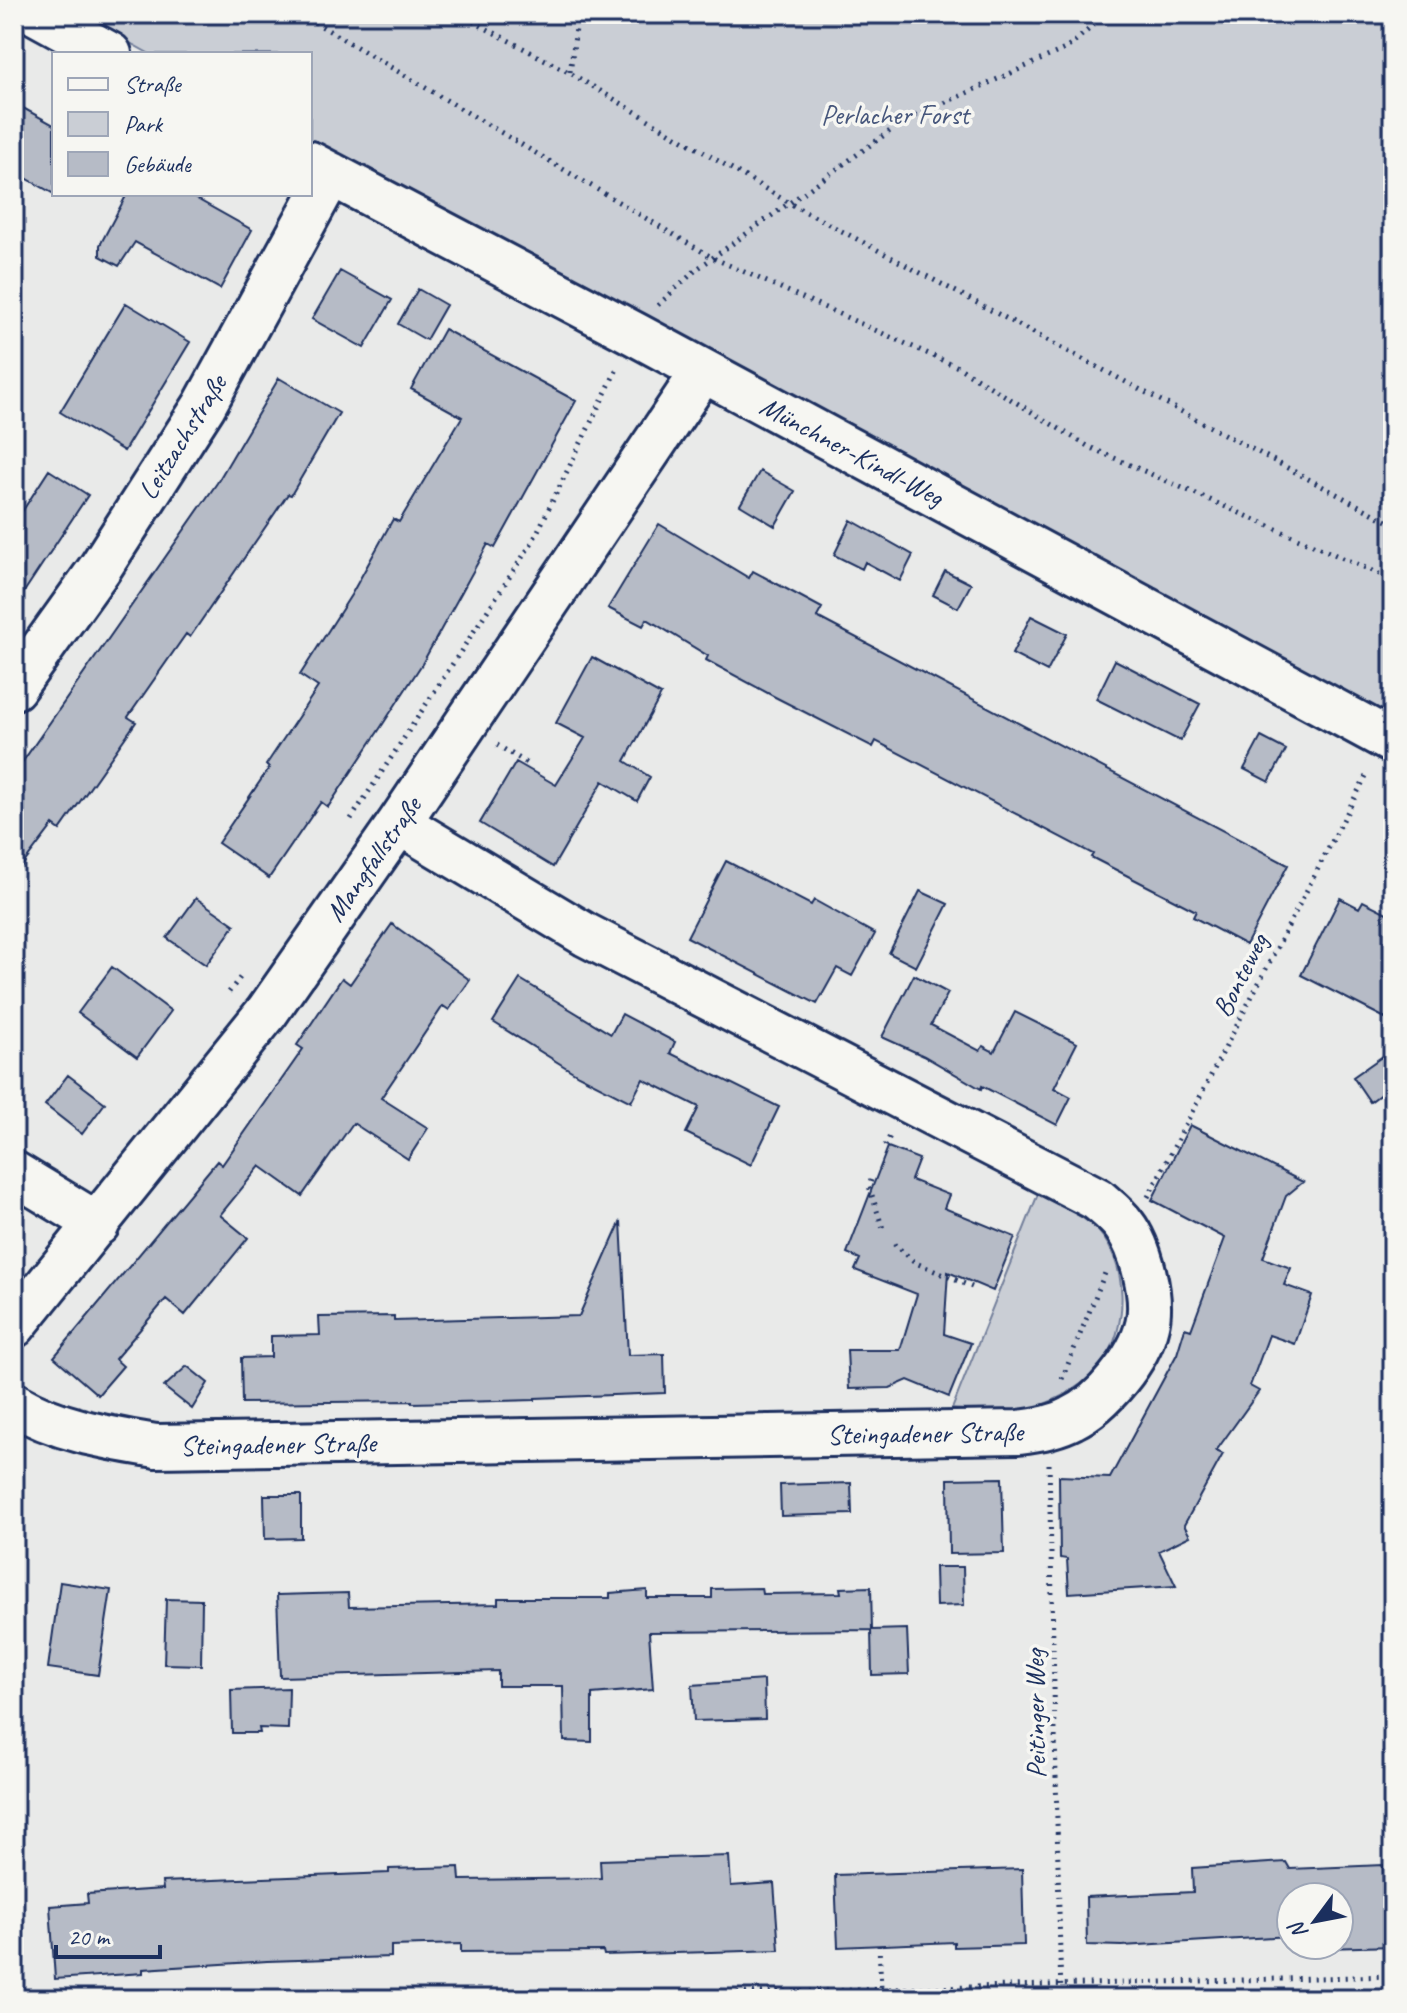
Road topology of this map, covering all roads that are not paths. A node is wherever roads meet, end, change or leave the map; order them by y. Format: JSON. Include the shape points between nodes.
{"nodes":[{"id":1,"x":37,"y":14,"type":"edge"},
{"id":2,"x":106,"y":52,"type":"edge"},
{"id":3,"x":321,"y":169,"type":"edge"},
{"id":4,"x":312,"y":187,"type":"edge"},
{"id":5,"x":308,"y":196,"type":"edge"},
{"id":6,"x":703,"y":371,"type":"junction"},
{"id":7,"x":14,"y":688,"type":"edge"},
{"id":8,"x":1389,"y":740,"type":"edge"},
{"id":9,"x":399,"y":823,"type":"junction"},
{"id":10,"x":14,"y":1173,"type":"edge"},
{"id":11,"x":98,"y":1224,"type":"junction"},
{"id":12,"x":14,"y":1326,"type":"edge"},
{"id":13,"x":14,"y":1404,"type":"edge"}],
"edges":[{"from":1,"to":2,"type":"street"},
{"from":3,"to":4,"type":"street","name":"Leitzachstraße"},
{"from":3,"to":6,"type":"street","name":"Münchner-Kindl-Weg"},
{"from":5,"to":7,"type":"street","name":"Leitzachstraße","via":[[204,406],[100,568]]},
{"from":6,"to":8,"type":"street","name":"Münchner-Kindl-Weg"},
{"from":6,"to":9,"type":"street","name":"Mangfallstraße"},
{"from":9,"to":11,"type":"street","name":"Mangfallstraße","via":[[267,1012]]},
{"from":9,"to":13,"type":"street","name":"Steingadener Straße","via":[[586,935],[1097,1199],[1125,1225],[1147,1285],[1148,1324],[1133,1356],[1108,1392],[1073,1418],[1042,1429],[991,1433],[156,1446],[84,1432]]},
{"from":10,"to":11,"type":"street"},
{"from":11,"to":12,"type":"street","name":"Mangfallstraße"}]}
